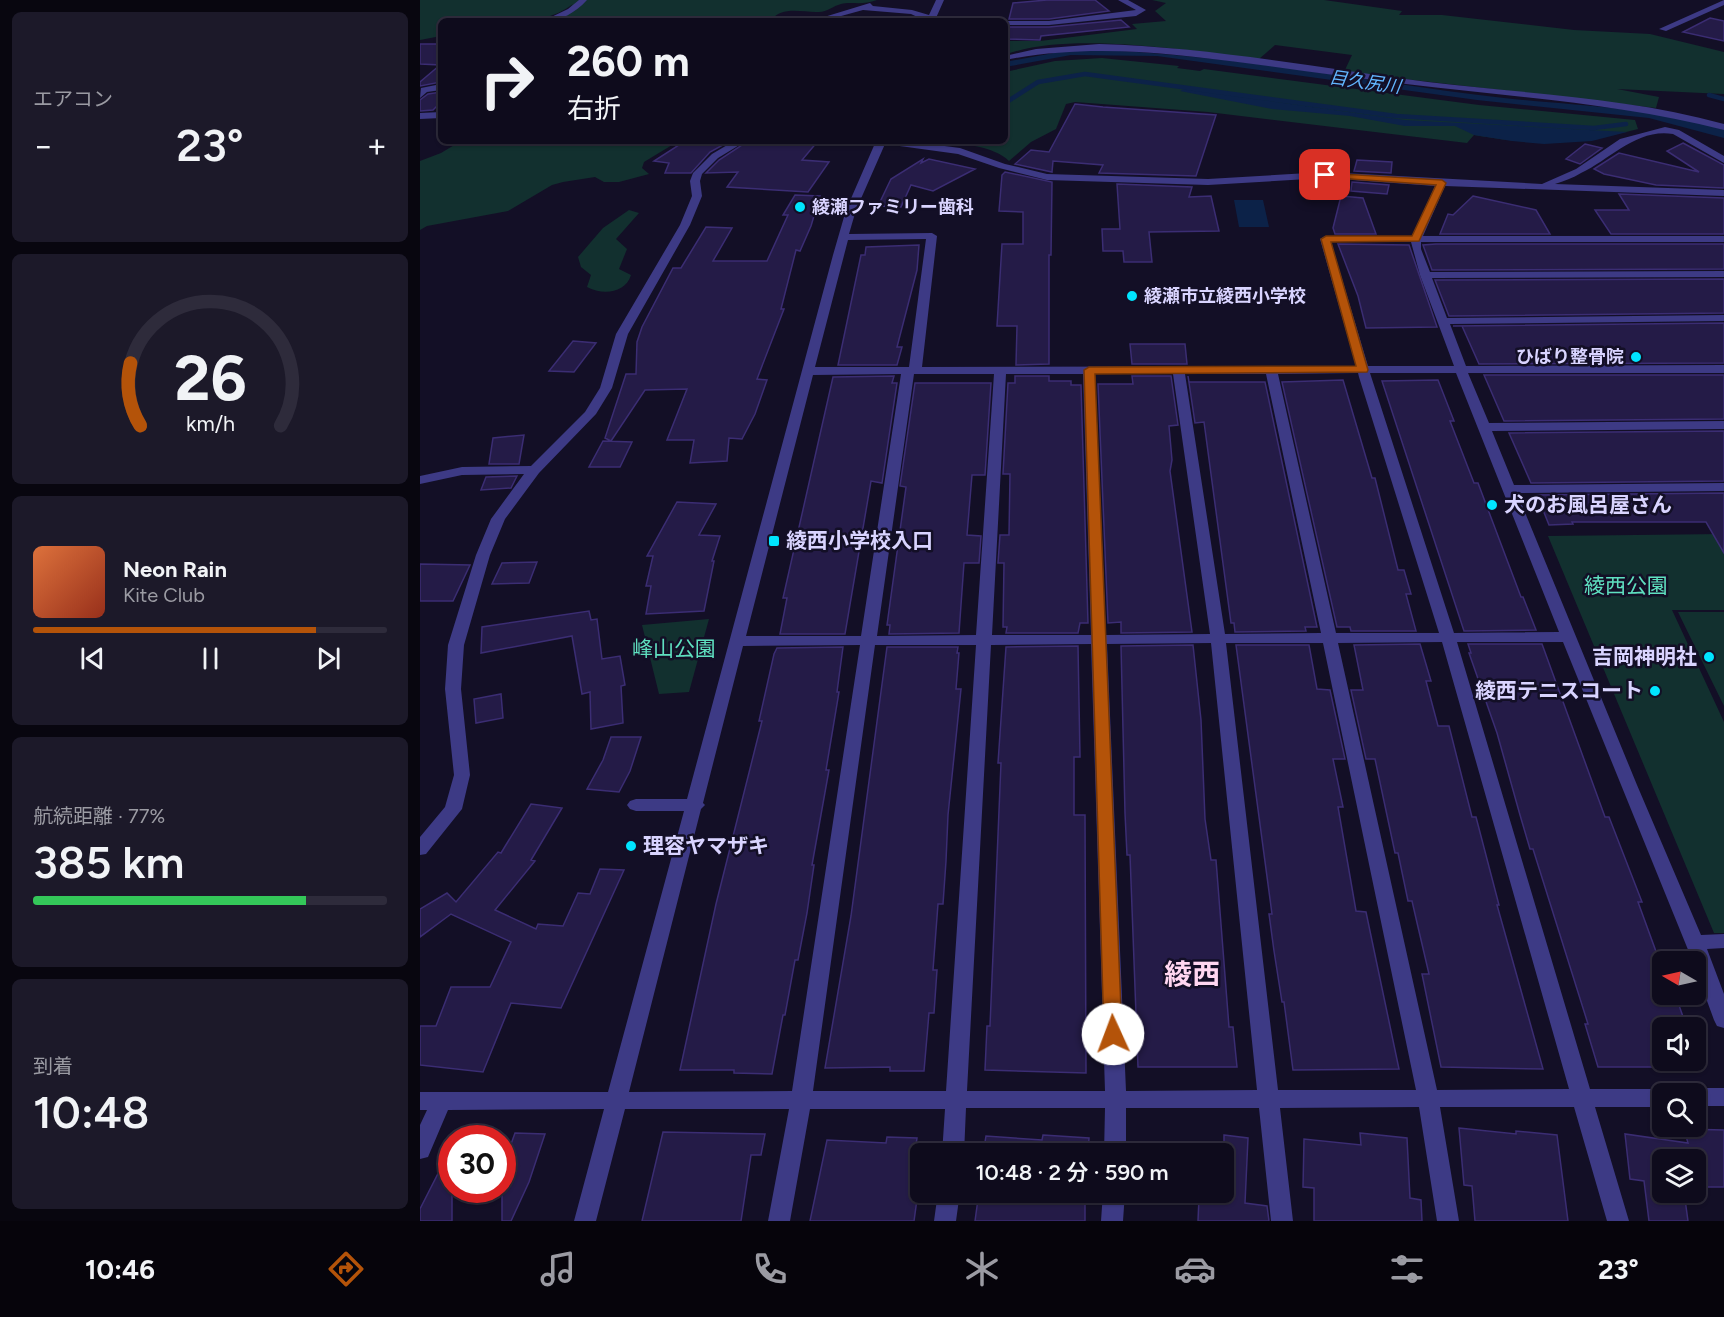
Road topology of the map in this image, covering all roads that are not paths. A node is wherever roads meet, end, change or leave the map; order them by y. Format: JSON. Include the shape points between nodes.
{"nodes":[{"id":1,"x":583,"y":0,"type":"edge"},
{"id":2,"x":889,"y":0,"type":"edge"},
{"id":3,"x":940,"y":0,"type":"edge"},
{"id":4,"x":1122,"y":0,"type":"edge"},
{"id":5,"x":1724,"y":2,"type":"edge"},
{"id":6,"x":860,"y":7,"type":"junction"},
{"id":7,"x":554,"y":18,"type":"edge"},
{"id":8,"x":825,"y":18,"type":"edge"},
{"id":9,"x":929,"y":18,"type":"edge"},
{"id":10,"x":931,"y":18,"type":"edge"},
{"id":11,"x":1008,"y":22,"type":"edge"},
{"id":12,"x":1663,"y":29,"type":"dead end"},
{"id":13,"x":1008,"y":57,"type":"edge"},
{"id":14,"x":438,"y":88,"type":"edge"},
{"id":15,"x":421,"y":91,"type":"edge"},
{"id":16,"x":438,"y":116,"type":"edge"},
{"id":17,"x":423,"y":119,"type":"edge"},
{"id":18,"x":1724,"y":127,"type":"edge"},
{"id":19,"x":736,"y":144,"type":"edge"},
{"id":20,"x":882,"y":144,"type":"edge"},
{"id":21,"x":906,"y":144,"type":"edge"},
{"id":22,"x":1724,"y":160,"type":"edge"},
{"id":23,"x":1442,"y":183,"type":"junction"},
{"id":24,"x":1543,"y":186,"type":"junction"},
{"id":25,"x":1724,"y":193,"type":"edge"},
{"id":26,"x":844,"y":237,"type":"junction"},
{"id":27,"x":1416,"y":239,"type":"junction"},
{"id":28,"x":1724,"y":239,"type":"edge"},
{"id":29,"x":1724,"y":274,"type":"edge"},
{"id":30,"x":1425,"y":275,"type":"junction"},
{"id":31,"x":1724,"y":318,"type":"edge"},
{"id":32,"x":1443,"y":321,"type":"junction"},
{"id":33,"x":1461,"y":369,"type":"junction"},
{"id":34,"x":1724,"y":369,"type":"edge"},
{"id":35,"x":1089,"y":370,"type":"junction"},
{"id":36,"x":1178,"y":370,"type":"junction"},
{"id":37,"x":1271,"y":370,"type":"junction"},
{"id":38,"x":1363,"y":370,"type":"junction"},
{"id":39,"x":808,"y":371,"type":"junction"},
{"id":40,"x":911,"y":371,"type":"junction"},
{"id":41,"x":1000,"y":371,"type":"junction"},
{"id":42,"x":1724,"y":425,"type":"edge"},
{"id":43,"x":1485,"y":427,"type":"junction"},
{"id":44,"x":534,"y":470,"type":"junction"},
{"id":45,"x":420,"y":480,"type":"edge"},
{"id":46,"x":1724,"y":487,"type":"edge"},
{"id":47,"x":1511,"y":489,"type":"junction"},
{"id":48,"x":1570,"y":637,"type":"junction"},
{"id":49,"x":1218,"y":638,"type":"junction"},
{"id":50,"x":1331,"y":638,"type":"junction"},
{"id":51,"x":1448,"y":638,"type":"junction"},
{"id":52,"x":868,"y":639,"type":"junction"},
{"id":53,"x":983,"y":639,"type":"junction"},
{"id":54,"x":1100,"y":639,"type":"junction"},
{"id":55,"x":738,"y":641,"type":"junction"},
{"id":56,"x":636,"y":805,"type":"dead end"},
{"id":57,"x":696,"y":805,"type":"junction"},
{"id":58,"x":420,"y":849,"type":"edge"},
{"id":59,"x":1724,"y":941,"type":"edge"},
{"id":60,"x":1695,"y":942,"type":"junction"},
{"id":61,"x":1724,"y":1020,"type":"edge"},
{"id":62,"x":1706,"y":1097,"type":"edge"},
{"id":63,"x":1724,"y":1097,"type":"edge"},
{"id":64,"x":1429,"y":1098,"type":"junction"},
{"id":65,"x":1581,"y":1098,"type":"junction"},
{"id":66,"x":1652,"y":1098,"type":"edge"},
{"id":67,"x":1116,"y":1099,"type":"junction"},
{"id":68,"x":1268,"y":1099,"type":"junction"},
{"id":69,"x":801,"y":1100,"type":"junction"},
{"id":70,"x":958,"y":1100,"type":"junction"},
{"id":71,"x":431,"y":1101,"type":"edge"},
{"id":72,"x":617,"y":1101,"type":"junction"},
{"id":73,"x":954,"y":1143,"type":"edge"},
{"id":74,"x":1115,"y":1143,"type":"edge"},
{"id":75,"x":420,"y":1150,"type":"edge"},
{"id":76,"x":947,"y":1203,"type":"edge"},
{"id":77,"x":1113,"y":1203,"type":"edge"},
{"id":78,"x":585,"y":1221,"type":"edge"},
{"id":79,"x":779,"y":1221,"type":"edge"},
{"id":80,"x":945,"y":1221,"type":"edge"},
{"id":81,"x":1112,"y":1221,"type":"edge"},
{"id":82,"x":1282,"y":1221,"type":"edge"},
{"id":83,"x":1448,"y":1221,"type":"edge"},
{"id":84,"x":1618,"y":1221,"type":"edge"}],
"edges":[{"from":1,"to":7,"type":"street"},
{"from":2,"to":6,"type":"street"},
{"from":3,"to":10,"type":"street"},
{"from":4,"to":11,"type":"street","via":[[1142,10],[1136,14],[1059,22]]},
{"from":5,"to":12,"type":"street"},
{"from":6,"to":8,"type":"street"},
{"from":6,"to":9,"type":"street","via":[[912,12]]},
{"from":13,"to":18,"type":"street","via":[[1090,47],[1162,50],[1664,111]]},
{"from":14,"to":15,"type":"street"},
{"from":16,"to":17,"type":"street"},
{"from":19,"to":44,"type":"street","via":[[715,156],[698,174],[697,196],[685,225],[622,334],[606,388],[578,429]]},
{"from":20,"to":26,"type":"street","via":[[851,210]]},
{"from":21,"to":23,"type":"street","via":[[960,151],[1047,177],[1208,182],[1325,175]]},
{"from":22,"to":24,"type":"street","via":[[1676,132],[1665,130],[1623,141],[1579,171]]},
{"from":23,"to":24,"type":"street"},
{"from":23,"to":27,"type":"street"},
{"from":24,"to":25,"type":"street"},
{"from":26,"to":39,"type":"street"},
{"from":26,"to":40,"type":"street","via":[[932,236]]},
{"from":27,"to":28,"type":"street"},
{"from":27,"to":30,"type":"street"},
{"from":27,"to":38,"type":"street","via":[[1326,239]]},
{"from":29,"to":30,"type":"street"},
{"from":30,"to":32,"type":"street"},
{"from":31,"to":32,"type":"street"},
{"from":32,"to":33,"type":"street"},
{"from":33,"to":34,"type":"street"},
{"from":33,"to":38,"type":"street"},
{"from":33,"to":43,"type":"street"},
{"from":35,"to":36,"type":"street"},
{"from":35,"to":41,"type":"street"},
{"from":35,"to":54,"type":"street"},
{"from":36,"to":37,"type":"street"},
{"from":36,"to":49,"type":"street"},
{"from":37,"to":38,"type":"street"},
{"from":37,"to":50,"type":"street"},
{"from":38,"to":51,"type":"street"},
{"from":39,"to":40,"type":"street"},
{"from":39,"to":55,"type":"street"},
{"from":40,"to":41,"type":"street"},
{"from":40,"to":52,"type":"street"},
{"from":41,"to":53,"type":"street"},
{"from":42,"to":43,"type":"street"},
{"from":43,"to":47,"type":"street"},
{"from":44,"to":45,"type":"street","via":[[485,468],[441,473]]},
{"from":44,"to":58,"type":"street","via":[[498,519],[483,555],[456,645],[453,689],[462,775],[453,809]]},
{"from":46,"to":47,"type":"street"},
{"from":47,"to":48,"type":"street"},
{"from":48,"to":51,"type":"street"},
{"from":48,"to":60,"type":"street"},
{"from":49,"to":50,"type":"street"},
{"from":49,"to":54,"type":"street"},
{"from":49,"to":68,"type":"street"},
{"from":50,"to":51,"type":"street"},
{"from":50,"to":64,"type":"street"},
{"from":51,"to":65,"type":"street"},
{"from":52,"to":53,"type":"street"},
{"from":52,"to":55,"type":"street"},
{"from":52,"to":69,"type":"street"},
{"from":53,"to":54,"type":"street"},
{"from":53,"to":70,"type":"street"},
{"from":54,"to":67,"type":"street"},
{"from":55,"to":57,"type":"street"},
{"from":56,"to":57,"type":"street"},
{"from":57,"to":72,"type":"street"},
{"from":59,"to":60,"type":"street"},
{"from":60,"to":61,"type":"street"},
{"from":62,"to":63,"type":"street"},
{"from":64,"to":65,"type":"street"},
{"from":64,"to":68,"type":"street"},
{"from":64,"to":83,"type":"street"},
{"from":65,"to":66,"type":"street"},
{"from":65,"to":84,"type":"street"},
{"from":67,"to":68,"type":"street"},
{"from":67,"to":70,"type":"street"},
{"from":67,"to":74,"type":"street"},
{"from":68,"to":82,"type":"street"},
{"from":69,"to":70,"type":"street"},
{"from":69,"to":72,"type":"street"},
{"from":69,"to":79,"type":"street"},
{"from":70,"to":73,"type":"street"},
{"from":71,"to":72,"type":"street"},
{"from":71,"to":75,"type":"street"},
{"from":72,"to":78,"type":"street"},
{"from":76,"to":80,"type":"street"},
{"from":77,"to":81,"type":"street"}]}
